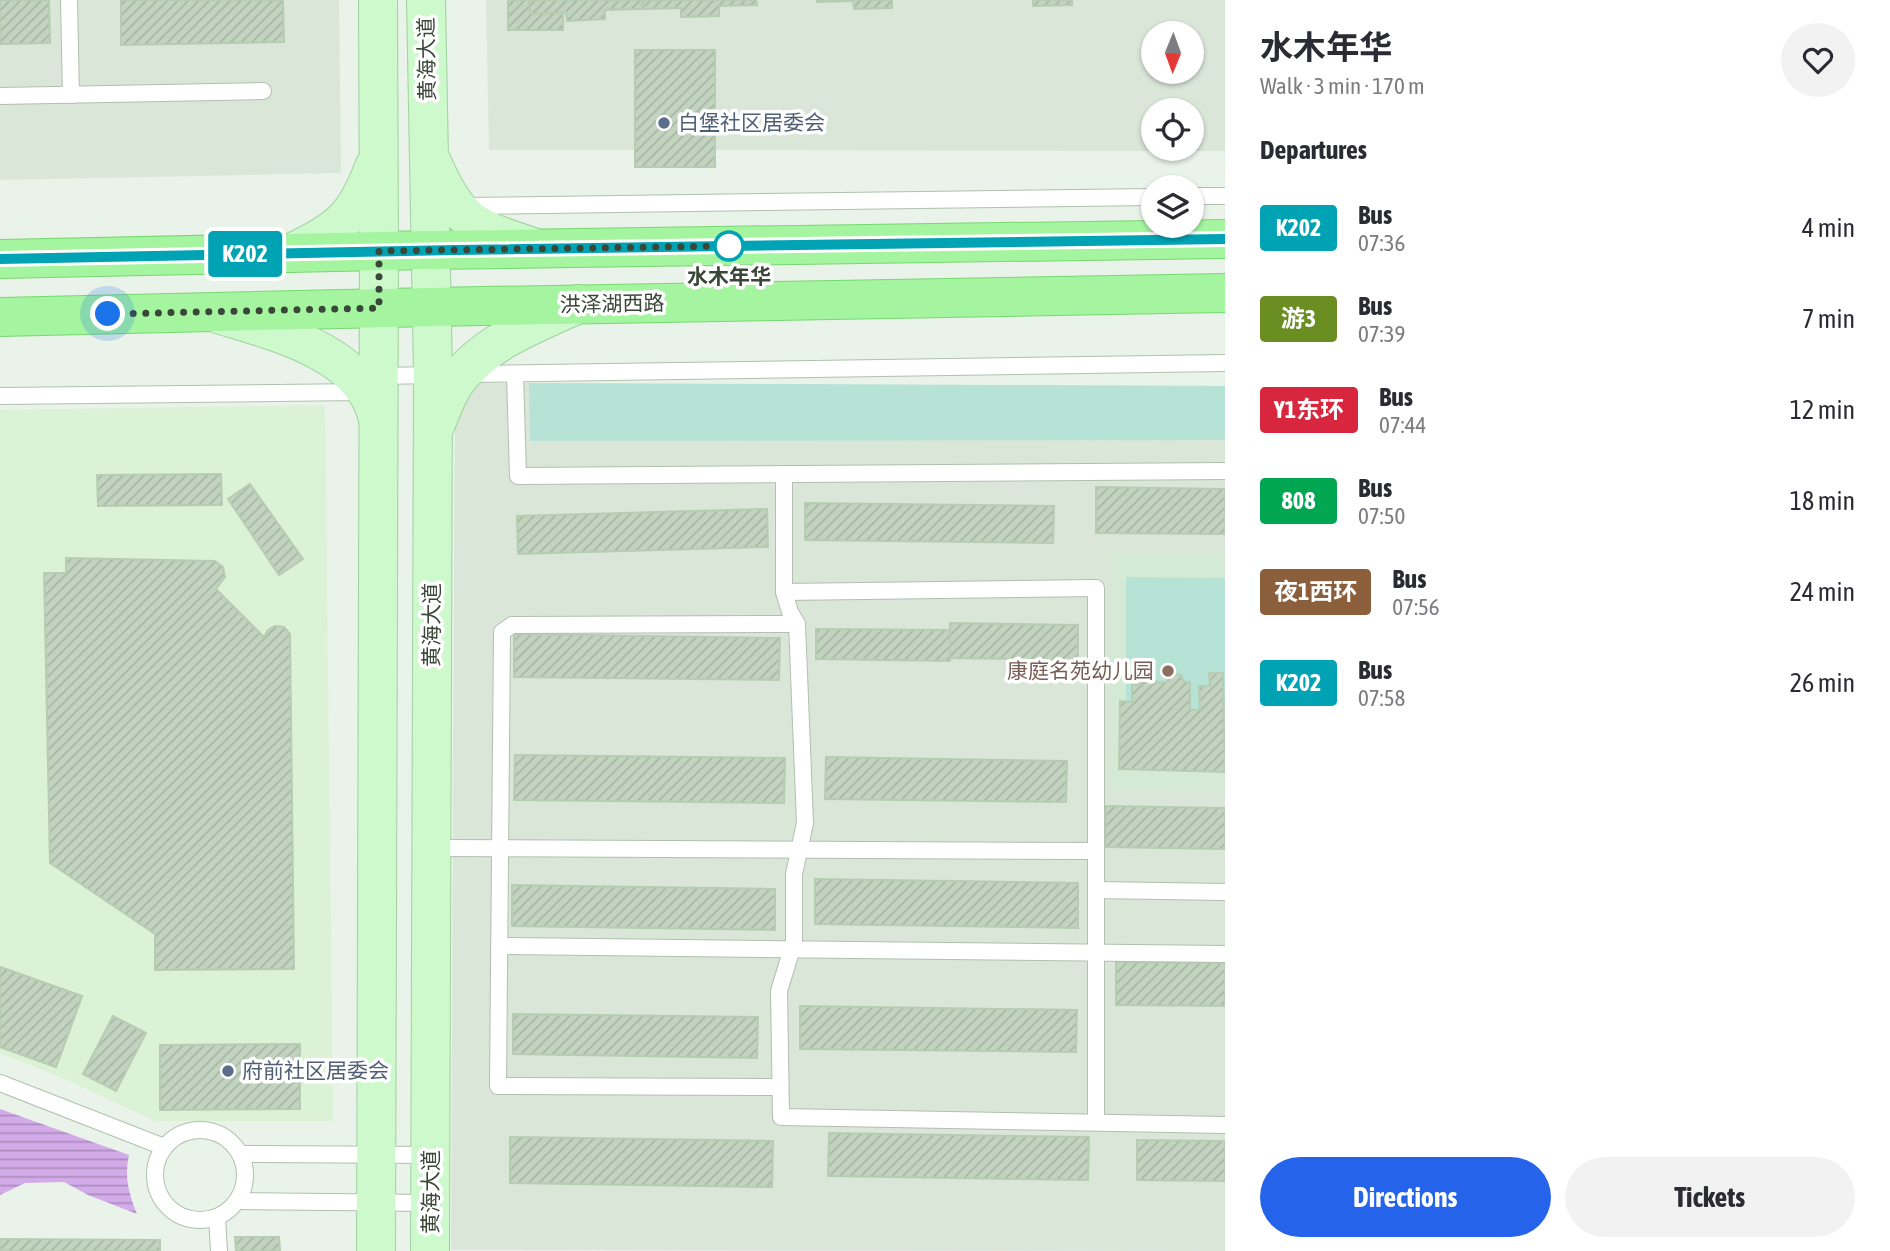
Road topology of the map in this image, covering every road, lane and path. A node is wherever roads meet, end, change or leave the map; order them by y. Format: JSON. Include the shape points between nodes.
{"nodes":[{"id":1,"x":69,"y":0,"type":"edge"},
{"id":2,"x":378,"y":0,"type":"edge"},
{"id":3,"x":426,"y":0,"type":"edge"},
{"id":4,"x":263,"y":91,"type":"dead end"},
{"id":5,"x":71,"y":95,"type":"junction"},
{"id":6,"x":0,"y":96,"type":"edge"},
{"id":7,"x":379,"y":155,"type":"junction"},
{"id":8,"x":1204,"y":196,"type":"edge"},
{"id":9,"x":1225,"y":196,"type":"edge"},
{"id":10,"x":1141,"y":197,"type":"edge"},
{"id":11,"x":442,"y":206,"type":"junction"},
{"id":12,"x":1225,"y":239,"type":"edge"},
{"id":13,"x":643,"y":247,"type":"junction"},
{"id":14,"x":538,"y":248,"type":"junction"},
{"id":15,"x":429,"y":250,"type":"junction"},
{"id":16,"x":379,"y":251,"type":"junction"},
{"id":17,"x":291,"y":253,"type":"junction"},
{"id":18,"x":183,"y":255,"type":"junction"},
{"id":19,"x":0,"y":259,"type":"edge"},
{"id":20,"x":1225,"y":293,"type":"edge"},
{"id":21,"x":639,"y":303,"type":"junction"},
{"id":22,"x":578,"y":304,"type":"junction"},
{"id":23,"x":430,"y":307,"type":"junction"},
{"id":24,"x":379,"y":308,"type":"junction"},
{"id":25,"x":201,"y":312,"type":"junction"},
{"id":26,"x":0,"y":317,"type":"edge"},
{"id":27,"x":1225,"y":363,"type":"edge"},
{"id":28,"x":515,"y":374,"type":"junction"},
{"id":29,"x":447,"y":375,"type":"junction"},
{"id":30,"x":376,"y":395,"type":"junction"},
{"id":31,"x":0,"y":396,"type":"edge"},
{"id":32,"x":1225,"y":471,"type":"edge"},
{"id":33,"x":784,"y":474,"type":"junction"},
{"id":34,"x":784,"y":592,"type":"junction"},
{"id":35,"x":797,"y":624,"type":"junction"},
{"id":36,"x":432,"y":848,"type":"junction"},
{"id":37,"x":500,"y":848,"type":"junction"},
{"id":38,"x":799,"y":850,"type":"junction"},
{"id":39,"x":1096,"y":851,"type":"junction"},
{"id":40,"x":1096,"y":890,"type":"junction"},
{"id":41,"x":1225,"y":892,"type":"edge"},
{"id":42,"x":499,"y":946,"type":"junction"},
{"id":43,"x":792,"y":949,"type":"junction"},
{"id":44,"x":1096,"y":952,"type":"junction"},
{"id":45,"x":1225,"y":954,"type":"edge"},
{"id":46,"x":0,"y":1083,"type":"edge"},
{"id":47,"x":780,"y":1087,"type":"junction"},
{"id":48,"x":1096,"y":1122,"type":"junction"},
{"id":49,"x":1225,"y":1125,"type":"edge"},
{"id":50,"x":164,"y":1147,"type":"junction"},
{"id":51,"x":241,"y":1154,"type":"junction"},
{"id":52,"x":377,"y":1155,"type":"junction"},
{"id":53,"x":431,"y":1155,"type":"junction"},
{"id":54,"x":239,"y":1201,"type":"junction"},
{"id":55,"x":376,"y":1202,"type":"junction"},
{"id":56,"x":430,"y":1203,"type":"junction"},
{"id":57,"x":217,"y":1217,"type":"junction"},
{"id":58,"x":219,"y":1251,"type":"edge"},
{"id":59,"x":376,"y":1251,"type":"edge"},
{"id":60,"x":430,"y":1251,"type":"edge"}],
"edges":[{"from":1,"to":5,"type":"lane"},
{"from":2,"to":7,"type":"street"},
{"from":3,"to":11,"type":"street","name":"黄海大道","via":[[428,153]]},
{"from":4,"to":5,"type":"lane"},
{"from":5,"to":6,"type":"lane"},
{"from":7,"to":16,"type":"street"},
{"from":7,"to":17,"type":"street","via":[[356,208],[335,230]]},
{"from":8,"to":9,"type":"lane"},
{"from":10,"to":11,"type":"lane"},
{"from":11,"to":14,"type":"street","via":[[491,233]]},
{"from":11,"to":15,"type":"street","name":"黄海大道"},
{"from":12,"to":13,"type":"main road"},
{"from":13,"to":14,"type":"main road"},
{"from":13,"to":21,"type":"main road","via":[[625,254],[615,278]]},
{"from":14,"to":15,"type":"main road"},
{"from":15,"to":16,"type":"main road"},
{"from":15,"to":23,"type":"street","name":"黄海大道"},
{"from":16,"to":17,"type":"main road"},
{"from":16,"to":24,"type":"street"},
{"from":17,"to":18,"type":"main road"},
{"from":18,"to":19,"type":"main road"},
{"from":18,"to":25,"type":"main road","via":[[202,280]]},
{"from":20,"to":21,"type":"main road","name":"洪泽湖西路"},
{"from":21,"to":22,"type":"main road","name":"洪泽湖西路"},
{"from":22,"to":23,"type":"main road","name":"洪泽湖西路"},
{"from":22,"to":29,"type":"street","via":[[505,338]]},
{"from":23,"to":24,"type":"main road","name":"洪泽湖西路"},
{"from":23,"to":29,"type":"street","name":"黄海大道"},
{"from":24,"to":25,"type":"main road","name":"洪泽湖西路"},
{"from":24,"to":30,"type":"street"},
{"from":25,"to":26,"type":"main road","name":"洪泽湖西路"},
{"from":25,"to":30,"type":"street","via":[[290,337],[325,355]]},
{"from":27,"to":28,"type":"lane"},
{"from":28,"to":29,"type":"lane"},
{"from":28,"to":33,"type":"lane","via":[[518,476]]},
{"from":29,"to":30,"type":"lane"},
{"from":29,"to":36,"type":"street","name":"黄海大道","via":[[433,432]]},
{"from":30,"to":31,"type":"lane"},
{"from":30,"to":52,"type":"street"},
{"from":32,"to":33,"type":"lane"},
{"from":33,"to":34,"type":"lane"},
{"from":34,"to":35,"type":"lane"},
{"from":34,"to":39,"type":"lane","via":[[1096,588]]},
{"from":35,"to":37,"type":"lane","via":[[512,625],[502,632]]},
{"from":35,"to":38,"type":"lane","via":[[805,823]]},
{"from":36,"to":37,"type":"lane"},
{"from":36,"to":53,"type":"street","name":"黄海大道"},
{"from":37,"to":38,"type":"lane"},
{"from":37,"to":42,"type":"lane"},
{"from":38,"to":39,"type":"lane"},
{"from":38,"to":43,"type":"lane"},
{"from":39,"to":40,"type":"lane"},
{"from":40,"to":41,"type":"lane"},
{"from":40,"to":44,"type":"lane"},
{"from":42,"to":43,"type":"lane"},
{"from":42,"to":47,"type":"lane","via":[[498,1086]]},
{"from":43,"to":44,"type":"lane"},
{"from":43,"to":47,"type":"lane","via":[[779,991]]},
{"from":44,"to":45,"type":"lane"},
{"from":44,"to":48,"type":"lane"},
{"from":46,"to":50,"type":"lane"},
{"from":47,"to":48,"type":"lane","via":[[781,1117]]},
{"from":48,"to":49,"type":"lane"},
{"from":50,"to":51,"type":"lane","via":[[175,1136],[205,1129],[232,1142]]},
{"from":50,"to":57,"type":"lane","via":[[154,1175],[164,1202],[188,1219]]},
{"from":51,"to":52,"type":"lane"},
{"from":51,"to":54,"type":"lane","via":[[246,1169]]},
{"from":52,"to":53,"type":"lane"},
{"from":52,"to":55,"type":"street"},
{"from":53,"to":56,"type":"street","name":"黄海大道"},
{"from":54,"to":55,"type":"lane"},
{"from":54,"to":57,"type":"lane"},
{"from":55,"to":56,"type":"lane"},
{"from":55,"to":59,"type":"street"},
{"from":56,"to":60,"type":"street","name":"黄海大道"},
{"from":57,"to":58,"type":"lane"}]}
